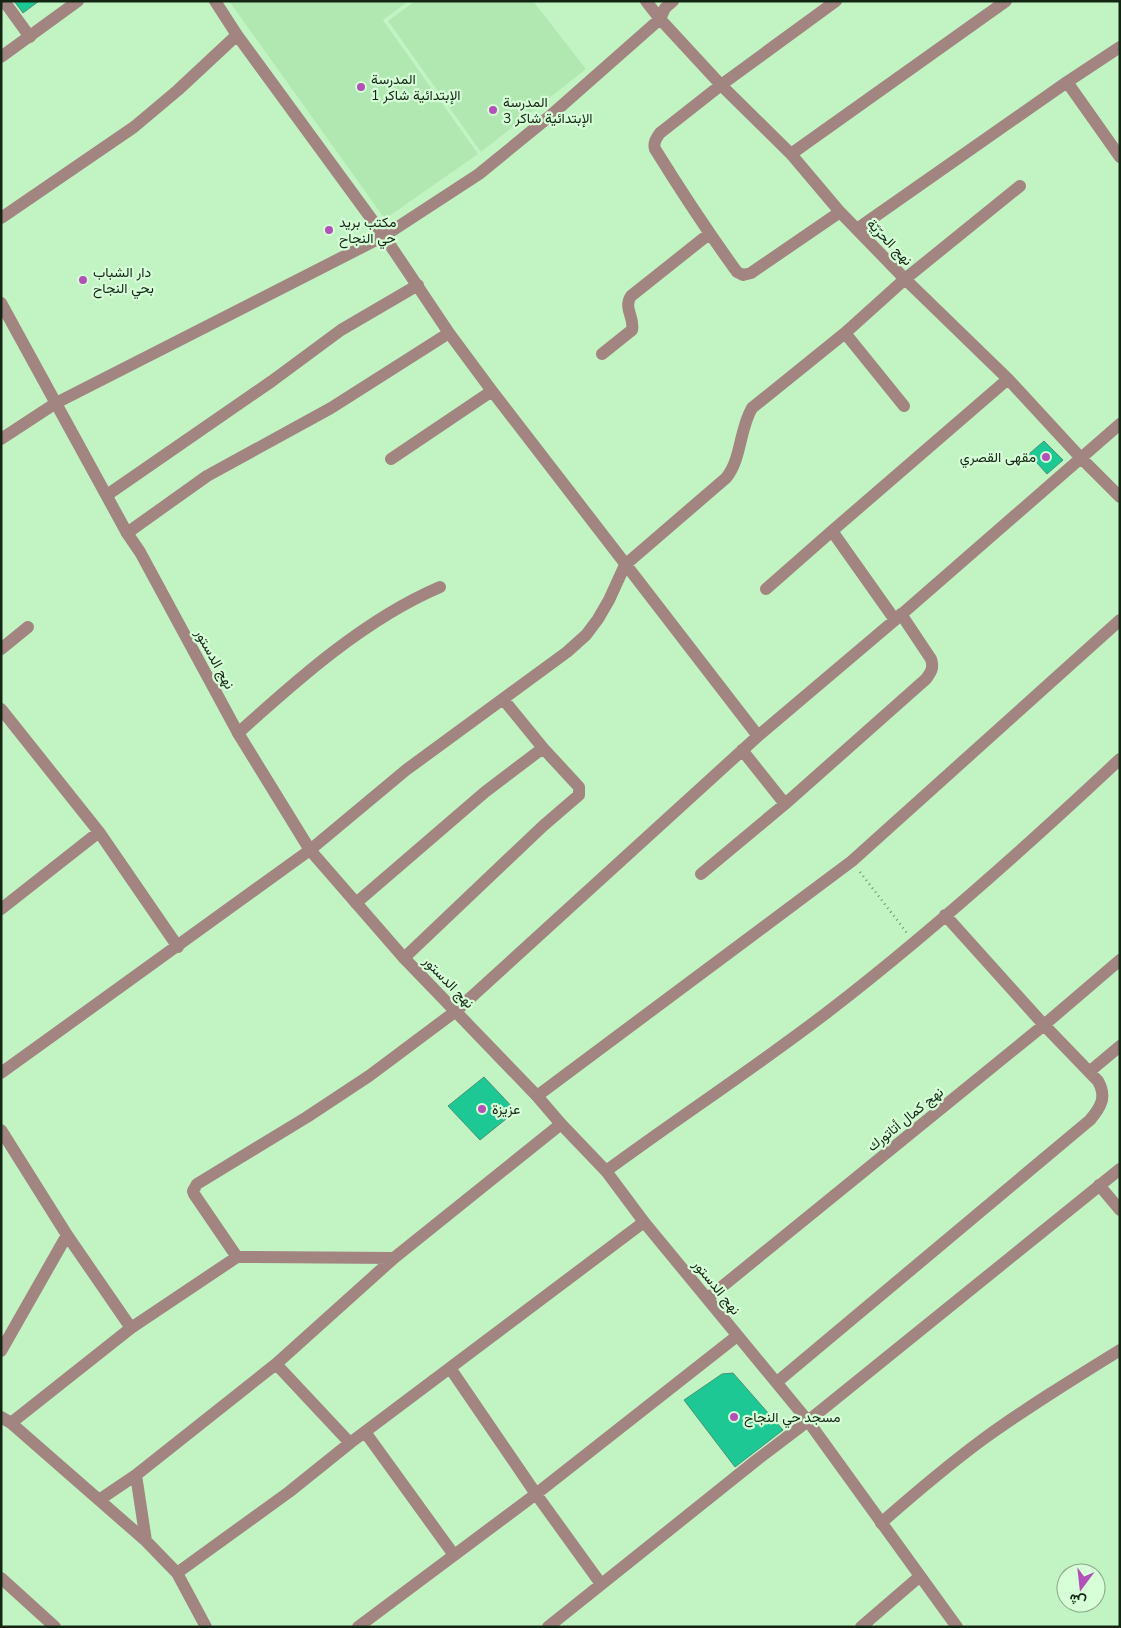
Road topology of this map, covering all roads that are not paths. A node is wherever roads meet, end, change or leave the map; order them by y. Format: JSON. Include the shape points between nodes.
{"nodes":[{"id":1,"x":4,"y":1,"type":"edge"},
{"id":2,"x":78,"y":1,"type":"edge"},
{"id":3,"x":215,"y":1,"type":"edge"},
{"id":4,"x":646,"y":1,"type":"edge"},
{"id":5,"x":673,"y":1,"type":"edge"},
{"id":6,"x":836,"y":1,"type":"edge"},
{"id":7,"x":1006,"y":1,"type":"edge"},
{"id":8,"x":660,"y":19,"type":"junction"},
{"id":9,"x":237,"y":35,"type":"junction"},
{"id":10,"x":30,"y":37,"type":"junction"},
{"id":11,"x":1120,"y":47,"type":"edge"},
{"id":12,"x":1,"y":57,"type":"edge"},
{"id":13,"x":1067,"y":82,"type":"junction"},
{"id":14,"x":721,"y":85,"type":"junction"},
{"id":15,"x":791,"y":154,"type":"junction"},
{"id":16,"x":1120,"y":157,"type":"edge"},
{"id":17,"x":1020,"y":186,"type":"dead end"},
{"id":18,"x":840,"y":212,"type":"junction"},
{"id":19,"x":1,"y":218,"type":"edge"},
{"id":20,"x":857,"y":229,"type":"junction"},
{"id":21,"x":709,"y":234,"type":"junction"},
{"id":22,"x":384,"y":236,"type":"junction"},
{"id":23,"x":905,"y":279,"type":"junction"},
{"id":24,"x":418,"y":285,"type":"junction"},
{"id":25,"x":1,"y":303,"type":"edge"},
{"id":26,"x":449,"y":333,"type":"junction"},
{"id":27,"x":845,"y":333,"type":"junction"},
{"id":28,"x":602,"y":354,"type":"dead end"},
{"id":29,"x":1008,"y":380,"type":"junction"},
{"id":30,"x":492,"y":391,"type":"junction"},
{"id":31,"x":56,"y":403,"type":"junction"},
{"id":32,"x":904,"y":406,"type":"dead end"},
{"id":33,"x":1120,"y":424,"type":"edge"},
{"id":34,"x":1,"y":439,"type":"edge"},
{"id":35,"x":1080,"y":457,"type":"junction"},
{"id":36,"x":391,"y":459,"type":"dead end"},
{"id":37,"x":107,"y":495,"type":"junction"},
{"id":38,"x":1120,"y":496,"type":"edge"},
{"id":39,"x":832,"y":530,"type":"junction"},
{"id":40,"x":127,"y":533,"type":"junction"},
{"id":41,"x":625,"y":565,"type":"junction"},
{"id":42,"x":440,"y":587,"type":"dead end"},
{"id":43,"x":766,"y":589,"type":"dead end"},
{"id":44,"x":898,"y":617,"type":"junction"},
{"id":45,"x":1120,"y":620,"type":"edge"},
{"id":46,"x":28,"y":627,"type":"dead end"},
{"id":47,"x":1,"y":649,"type":"edge"},
{"id":48,"x":503,"y":699,"type":"junction"},
{"id":49,"x":1,"y":709,"type":"edge"},
{"id":50,"x":238,"y":733,"type":"junction"},
{"id":51,"x":758,"y":736,"type":"junction"},
{"id":52,"x":543,"y":748,"type":"junction"},
{"id":53,"x":742,"y":750,"type":"junction"},
{"id":54,"x":1120,"y":759,"type":"edge"},
{"id":55,"x":785,"y":804,"type":"junction"},
{"id":56,"x":99,"y":832,"type":"junction"},
{"id":57,"x":310,"y":850,"type":"junction"},
{"id":58,"x":701,"y":874,"type":"dead end"},
{"id":59,"x":356,"y":903,"type":"junction"},
{"id":60,"x":1,"y":909,"type":"edge"},
{"id":61,"x":945,"y":915,"type":"junction"},
{"id":62,"x":178,"y":947,"type":"junction"},
{"id":63,"x":404,"y":958,"type":"junction"},
{"id":64,"x":1120,"y":960,"type":"edge"},
{"id":65,"x":456,"y":1011,"type":"junction"},
{"id":66,"x":1044,"y":1025,"type":"junction"},
{"id":67,"x":1120,"y":1046,"type":"edge"},
{"id":68,"x":1090,"y":1072,"type":"junction"},
{"id":69,"x":1,"y":1073,"type":"edge"},
{"id":70,"x":537,"y":1096,"type":"junction"},
{"id":71,"x":561,"y":1124,"type":"junction"},
{"id":72,"x":1,"y":1130,"type":"edge"},
{"id":73,"x":1120,"y":1169,"type":"edge"},
{"id":74,"x":606,"y":1171,"type":"junction"},
{"id":75,"x":1100,"y":1185,"type":"junction"},
{"id":76,"x":1120,"y":1210,"type":"edge"},
{"id":77,"x":644,"y":1222,"type":"junction"},
{"id":78,"x":67,"y":1235,"type":"junction"},
{"id":79,"x":236,"y":1257,"type":"junction"},
{"id":80,"x":394,"y":1258,"type":"junction"},
{"id":81,"x":708,"y":1298,"type":"junction"},
{"id":82,"x":131,"y":1328,"type":"junction"},
{"id":83,"x":737,"y":1336,"type":"junction"},
{"id":84,"x":1120,"y":1350,"type":"edge"},
{"id":85,"x":1,"y":1351,"type":"edge"},
{"id":86,"x":276,"y":1364,"type":"junction"},
{"id":87,"x":450,"y":1368,"type":"junction"},
{"id":88,"x":777,"y":1382,"type":"junction"},
{"id":89,"x":6,"y":1420,"type":"edge"},
{"id":90,"x":808,"y":1421,"type":"junction"},
{"id":91,"x":365,"y":1432,"type":"junction"},
{"id":92,"x":350,"y":1443,"type":"junction"},
{"id":93,"x":136,"y":1475,"type":"junction"},
{"id":94,"x":536,"y":1494,"type":"junction"},
{"id":95,"x":99,"y":1500,"type":"junction"},
{"id":96,"x":881,"y":1523,"type":"junction"},
{"id":97,"x":146,"y":1541,"type":"junction"},
{"id":98,"x":454,"y":1555,"type":"junction"},
{"id":99,"x":177,"y":1573,"type":"junction"},
{"id":100,"x":919,"y":1577,"type":"junction"},
{"id":101,"x":1,"y":1578,"type":"edge"},
{"id":102,"x":601,"y":1584,"type":"junction"},
{"id":103,"x":55,"y":1627,"type":"edge"},
{"id":104,"x":206,"y":1627,"type":"edge"},
{"id":105,"x":358,"y":1627,"type":"edge"},
{"id":106,"x":548,"y":1627,"type":"edge"},
{"id":107,"x":861,"y":1627,"type":"edge"},
{"id":108,"x":957,"y":1627,"type":"edge"}],
"edges":[{"from":1,"to":10,"type":"street"},
{"from":2,"to":10,"type":"street"},
{"from":3,"to":9,"type":"street"},
{"from":4,"to":8,"type":"street","name":"نهج الحرّيّة"},
{"from":5,"to":8,"type":"street"},
{"from":6,"to":14,"type":"street"},
{"from":7,"to":15,"type":"street"},
{"from":8,"to":14,"type":"street","name":"نهج الحرّيّة"},
{"from":8,"to":22,"type":"street","via":[[479,174]]},
{"from":9,"to":19,"type":"street","via":[[134,127]]},
{"from":9,"to":22,"type":"street"},
{"from":10,"to":12,"type":"street"},
{"from":11,"to":13,"type":"street"},
{"from":13,"to":16,"type":"street"},
{"from":13,"to":20,"type":"street"},
{"from":14,"to":15,"type":"street","name":"نهج الحرّيّة"},
{"from":14,"to":21,"type":"street","via":[[660,133],[654,144]]},
{"from":15,"to":18,"type":"street","name":"نهج الحرّيّة"},
{"from":17,"to":23,"type":"street"},
{"from":18,"to":20,"type":"street","name":"نهج الحرّيّة"},
{"from":18,"to":21,"type":"street","via":[[746,275],[737,272]]},
{"from":20,"to":23,"type":"street","name":"نهج الحرّيّة"},
{"from":21,"to":28,"type":"street","via":[[631,296],[628,304],[632,330]]},
{"from":22,"to":24,"type":"street"},
{"from":22,"to":31,"type":"street"},
{"from":23,"to":27,"type":"street"},
{"from":23,"to":29,"type":"street","name":"نهج الحرّيّة"},
{"from":24,"to":26,"type":"street"},
{"from":24,"to":37,"type":"street","via":[[341,330]]},
{"from":25,"to":31,"type":"street","name":"نهج الدستور"},
{"from":26,"to":30,"type":"street"},
{"from":26,"to":40,"type":"street","via":[[331,408],[207,476]]},
{"from":27,"to":32,"type":"street"},
{"from":27,"to":41,"type":"street","via":[[752,408],[746,417],[733,470]]},
{"from":29,"to":35,"type":"street","name":"نهج الحرّيّة"},
{"from":29,"to":39,"type":"street"},
{"from":30,"to":36,"type":"street"},
{"from":30,"to":41,"type":"street"},
{"from":31,"to":34,"type":"street"},
{"from":31,"to":37,"type":"street","name":"نهج الدستور"},
{"from":33,"to":35,"type":"street"},
{"from":35,"to":38,"type":"street","name":"نهج الحرّيّة"},
{"from":35,"to":44,"type":"street"},
{"from":37,"to":40,"type":"street","name":"نهج الدستور"},
{"from":39,"to":43,"type":"street"},
{"from":39,"to":44,"type":"street"},
{"from":40,"to":50,"type":"street","name":"نهج الدستور"},
{"from":41,"to":48,"type":"street","via":[[609,600],[586,635]]},
{"from":41,"to":51,"type":"street"},
{"from":42,"to":50,"type":"street","via":[[400,607],[342,645]]},
{"from":44,"to":51,"type":"street"},
{"from":44,"to":55,"type":"street","via":[[932,659],[931,672]]},
{"from":45,"to":70,"type":"street","via":[[852,861]]},
{"from":46,"to":47,"type":"street"},
{"from":48,"to":52,"type":"street"},
{"from":48,"to":57,"type":"street","via":[[406,770]]},
{"from":49,"to":56,"type":"street"},
{"from":50,"to":57,"type":"street","name":"نهج الدستور"},
{"from":51,"to":53,"type":"street"},
{"from":52,"to":59,"type":"street","via":[[485,792]]},
{"from":52,"to":63,"type":"street","via":[[579,787],[579,795]]},
{"from":53,"to":55,"type":"street"},
{"from":53,"to":65,"type":"street"},
{"from":54,"to":61,"type":"street","via":[[1048,827]]},
{"from":55,"to":58,"type":"street"},
{"from":56,"to":60,"type":"street"},
{"from":56,"to":62,"type":"street"},
{"from":57,"to":59,"type":"street","name":"نهج الدستور"},
{"from":57,"to":62,"type":"street"},
{"from":59,"to":63,"type":"street","name":"نهج الدستور"},
{"from":61,"to":66,"type":"street"},
{"from":61,"to":74,"type":"street","via":[[788,1042]]},
{"from":62,"to":69,"type":"street"},
{"from":63,"to":65,"type":"street","name":"نهج الدستور"},
{"from":64,"to":66,"type":"street","name":"نهج كمال أتاتورك"},
{"from":65,"to":70,"type":"street","name":"نهج الدستور"},
{"from":65,"to":79,"type":"street","via":[[354,1086],[197,1184],[194,1194]]},
{"from":66,"to":68,"type":"street"},
{"from":66,"to":81,"type":"street","name":"نهج كمال أتاتورك"},
{"from":67,"to":68,"type":"street"},
{"from":68,"to":88,"type":"street","via":[[1102,1089],[1096,1112],[1090,1120]]},
{"from":70,"to":71,"type":"street","name":"نهج الدستور"},
{"from":71,"to":74,"type":"street","name":"نهج الدستور"},
{"from":71,"to":80,"type":"street"},
{"from":72,"to":78,"type":"street"},
{"from":73,"to":75,"type":"street"},
{"from":74,"to":77,"type":"street","name":"نهج الدستور"},
{"from":75,"to":76,"type":"street"},
{"from":75,"to":90,"type":"street"},
{"from":77,"to":81,"type":"street","name":"نهج الدستور"},
{"from":77,"to":87,"type":"street"},
{"from":78,"to":82,"type":"street"},
{"from":78,"to":85,"type":"street"},
{"from":79,"to":80,"type":"street"},
{"from":79,"to":82,"type":"street"},
{"from":80,"to":86,"type":"street"},
{"from":81,"to":83,"type":"street","name":"نهج الدستور"},
{"from":82,"to":89,"type":"street"},
{"from":83,"to":88,"type":"street","name":"نهج الدستور"},
{"from":83,"to":94,"type":"street"},
{"from":84,"to":96,"type":"street","via":[[982,1440]]},
{"from":86,"to":92,"type":"street"},
{"from":86,"to":93,"type":"street"},
{"from":87,"to":91,"type":"street"},
{"from":87,"to":94,"type":"street"},
{"from":88,"to":90,"type":"street","name":"نهج الدستور"},
{"from":89,"to":95,"type":"street"},
{"from":90,"to":96,"type":"street","name":"نهج الدستور"},
{"from":90,"to":102,"type":"street"},
{"from":91,"to":92,"type":"street"},
{"from":91,"to":98,"type":"street"},
{"from":92,"to":99,"type":"street","via":[[289,1492]]},
{"from":93,"to":95,"type":"street"},
{"from":93,"to":97,"type":"street"},
{"from":94,"to":98,"type":"street"},
{"from":94,"to":102,"type":"street"},
{"from":95,"to":97,"type":"street"},
{"from":96,"to":100,"type":"street","name":"نهج الدستور"},
{"from":97,"to":99,"type":"street"},
{"from":98,"to":105,"type":"street"},
{"from":99,"to":104,"type":"street"},
{"from":100,"to":107,"type":"street"},
{"from":100,"to":108,"type":"street","name":"نهج الدستور"},
{"from":101,"to":103,"type":"street"},
{"from":102,"to":106,"type":"street"}]}
